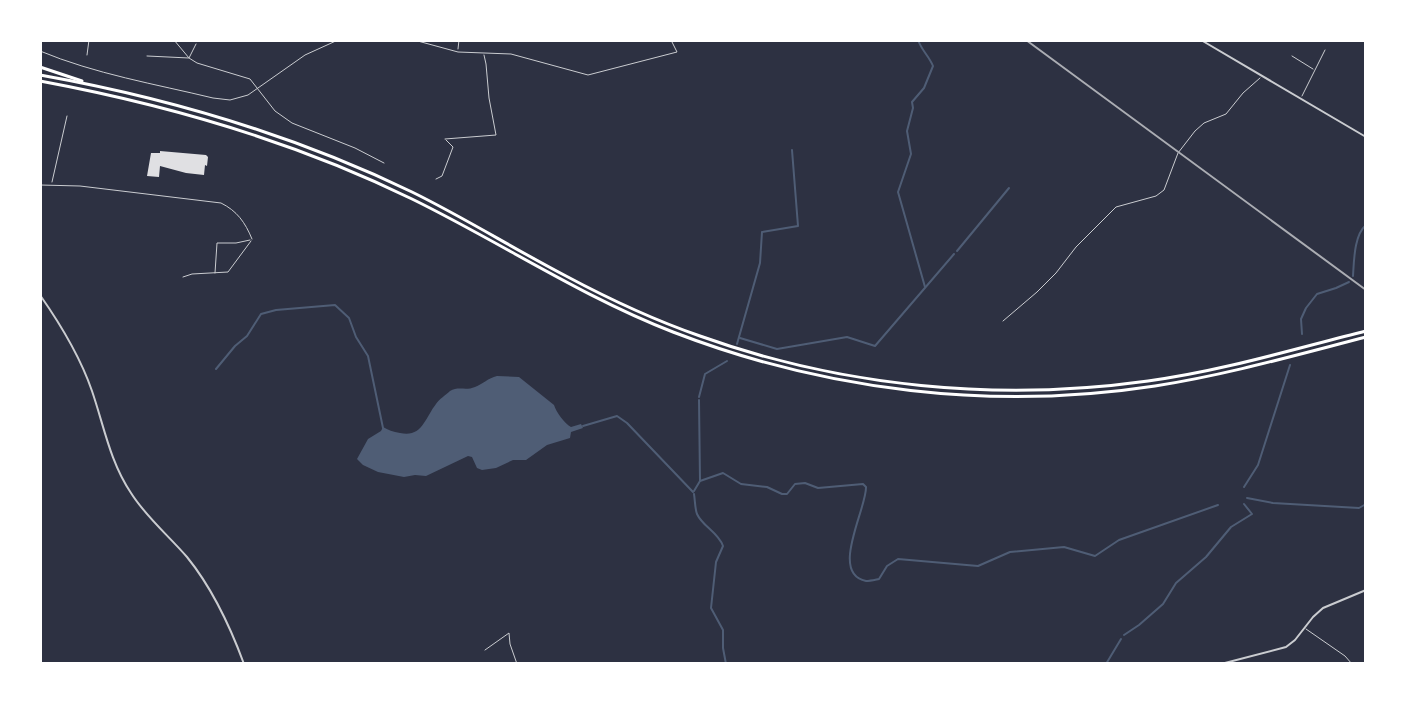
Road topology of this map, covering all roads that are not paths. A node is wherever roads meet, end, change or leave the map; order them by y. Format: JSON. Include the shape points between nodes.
{"nodes":[{"id":1,"x":89,"y":40,"type":"edge"},
{"id":2,"x":174,"y":40,"type":"edge"},
{"id":3,"x":338,"y":40,"type":"edge"},
{"id":4,"x":414,"y":40,"type":"edge"},
{"id":5,"x":459,"y":40,"type":"edge"},
{"id":6,"x":671,"y":40,"type":"edge"},
{"id":7,"x":1201,"y":40,"type":"edge"},
{"id":8,"x":196,"y":44,"type":"dead end"},
{"id":9,"x":1325,"y":50,"type":"dead end"},
{"id":10,"x":40,"y":51,"type":"edge"},
{"id":11,"x":458,"y":52,"type":"junction"},
{"id":12,"x":483,"y":54,"type":"junction"},
{"id":13,"x":87,"y":55,"type":"dead end"},
{"id":14,"x":147,"y":56,"type":"dead end"},
{"id":15,"x":1292,"y":56,"type":"dead end"},
{"id":16,"x":189,"y":58,"type":"junction"},
{"id":17,"x":40,"y":67,"type":"edge"},
{"id":18,"x":1315,"y":70,"type":"junction"},
{"id":19,"x":1262,"y":76,"type":"junction"},
{"id":20,"x":40,"y":78,"type":"edge"},
{"id":21,"x":93,"y":85,"type":"junction"},
{"id":22,"x":259,"y":89,"type":"junction"},
{"id":23,"x":1300,"y":98,"type":"junction"},
{"id":24,"x":67,"y":116,"type":"dead end"},
{"id":25,"x":1366,"y":137,"type":"edge"},
{"id":26,"x":384,"y":163,"type":"dead end"},
{"id":27,"x":436,"y":179,"type":"dead end"},
{"id":28,"x":52,"y":184,"type":"junction"},
{"id":29,"x":40,"y":185,"type":"edge"},
{"id":30,"x":252,"y":239,"type":"junction"},
{"id":31,"x":215,"y":273,"type":"junction"},
{"id":32,"x":183,"y":277,"type":"dead end"},
{"id":33,"x":40,"y":295,"type":"edge"},
{"id":34,"x":1003,"y":321,"type":"dead end"},
{"id":35,"x":1366,"y":331,"type":"edge"},
{"id":36,"x":1366,"y":337,"type":"edge"},
{"id":37,"x":1366,"y":590,"type":"edge"},
{"id":38,"x":1304,"y":628,"type":"junction"},
{"id":39,"x":485,"y":650,"type":"dead end"},
{"id":40,"x":244,"y":664,"type":"edge"},
{"id":41,"x":517,"y":664,"type":"edge"},
{"id":42,"x":1221,"y":664,"type":"edge"},
{"id":43,"x":1352,"y":664,"type":"edge"}],
"edges":[{"from":1,"to":13,"type":"street"},
{"from":2,"to":16,"type":"street"},
{"from":3,"to":22,"type":"street","via":[[305,55]]},
{"from":4,"to":11,"type":"street"},
{"from":5,"to":11,"type":"street"},
{"from":6,"to":12,"type":"street","via":[[677,52],[588,75],[511,54]]},
{"from":7,"to":19,"type":"street"},
{"from":8,"to":16,"type":"street"},
{"from":9,"to":18,"type":"street"},
{"from":10,"to":22,"type":"street","via":[[213,98],[236,99]]},
{"from":11,"to":12,"type":"street"},
{"from":12,"to":27,"type":"street","via":[[496,135],[445,139],[453,147]]},
{"from":14,"to":16,"type":"street"},
{"from":15,"to":18,"type":"street"},
{"from":16,"to":22,"type":"street","via":[[247,78]]},
{"from":17,"to":21,"type":"highway"},
{"from":18,"to":23,"type":"street"},
{"from":19,"to":23,"type":"street"},
{"from":19,"to":34,"type":"street","via":[[1226,114],[1195,131],[1178,153],[1164,190],[1116,207]]},
{"from":20,"to":21,"type":"highway"},
{"from":20,"to":36,"type":"highway","via":[[182,112],[304,151],[413,199],[641,319],[768,364],[852,382],[995,396],[1091,393],[1186,381]]},
{"from":21,"to":35,"type":"highway","via":[[217,116],[306,146],[416,194],[644,314],[757,354],[854,377],[982,390],[1077,389],[1195,373]]},
{"from":22,"to":26,"type":"street","via":[[292,123]]},
{"from":23,"to":25,"type":"street"},
{"from":24,"to":28,"type":"street"},
{"from":28,"to":29,"type":"street"},
{"from":28,"to":30,"type":"street","via":[[221,203],[237,213]]},
{"from":30,"to":31,"type":"street","via":[[231,270]]},
{"from":30,"to":31,"type":"street","via":[[217,243]]},
{"from":31,"to":32,"type":"street"},
{"from":33,"to":40,"type":"street","via":[[78,354],[115,465],[131,494],[207,584]]},
{"from":37,"to":38,"type":"street","via":[[1323,608]]},
{"from":38,"to":42,"type":"street","via":[[1286,647]]},
{"from":38,"to":43,"type":"street"},
{"from":39,"to":41,"type":"street","via":[[509,633]]}]}
